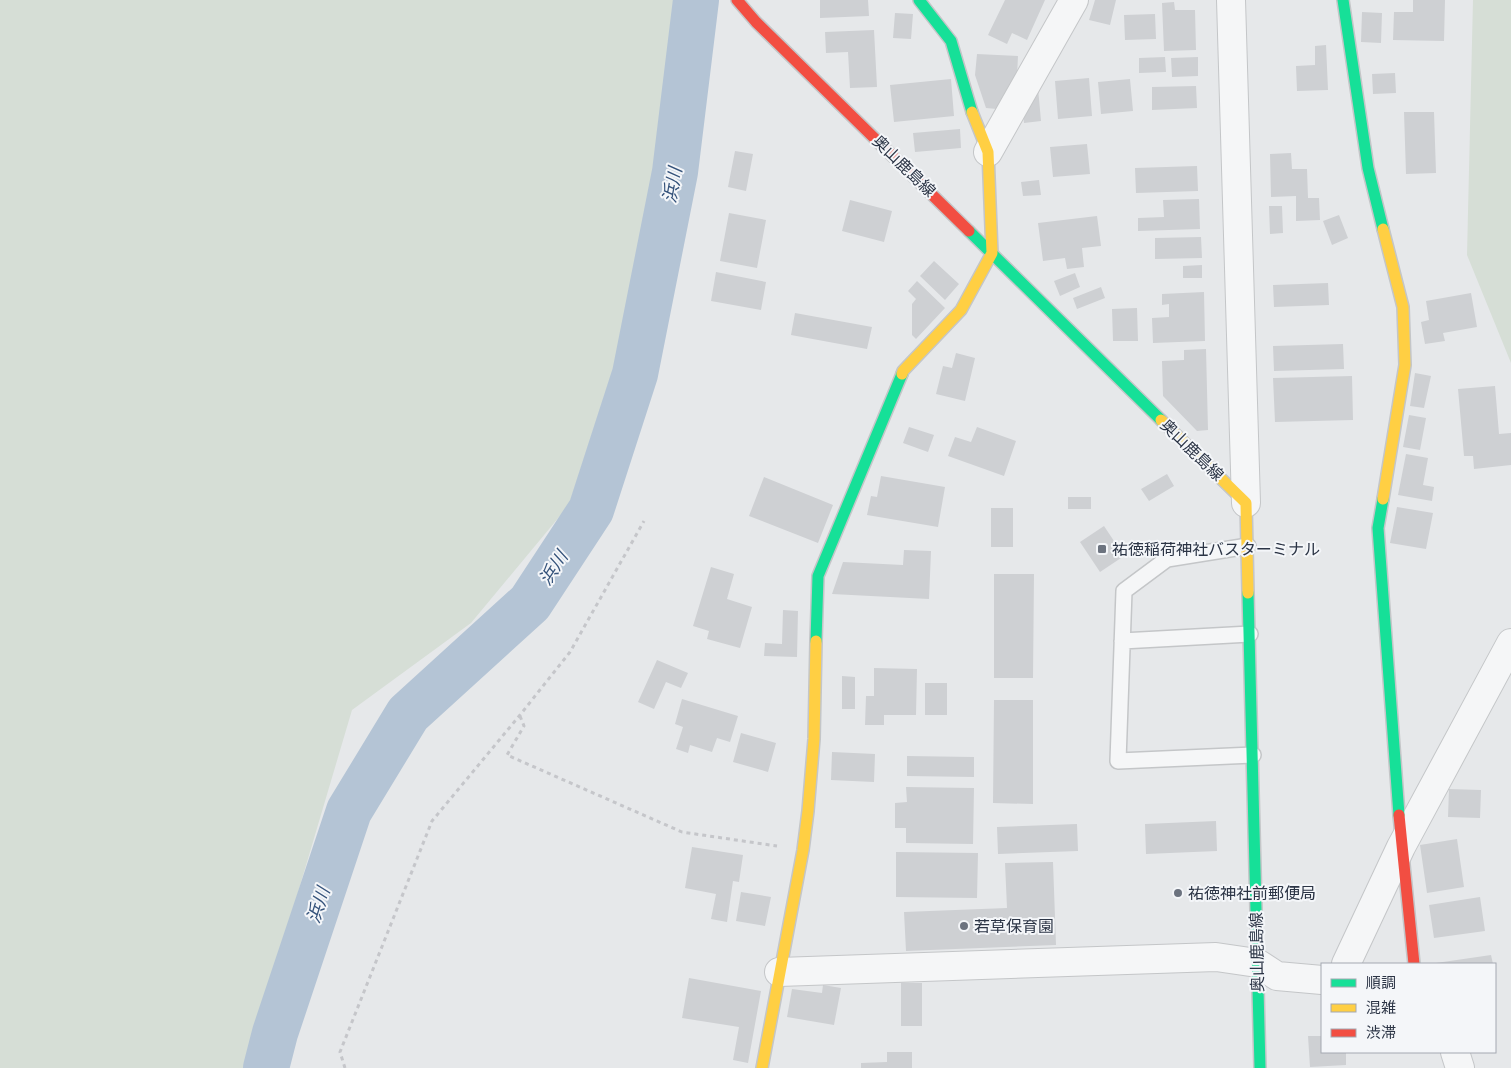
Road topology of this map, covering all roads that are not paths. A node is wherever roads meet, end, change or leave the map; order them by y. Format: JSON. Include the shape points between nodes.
{"nodes":[{"id":1,"x":737,"y":0,"type":"edge"},
{"id":2,"x":918,"y":0,"type":"edge"},
{"id":3,"x":1074,"y":0,"type":"edge"},
{"id":4,"x":1231,"y":0,"type":"edge"},
{"id":5,"x":1343,"y":0,"type":"edge"},
{"id":6,"x":988,"y":152,"type":"junction"},
{"id":7,"x":992,"y":253,"type":"junction"},
{"id":8,"x":1246,"y":503,"type":"junction"},
{"id":9,"x":1248,"y":546,"type":"junction"},
{"id":10,"x":1250,"y":634,"type":"junction"},
{"id":11,"x":1122,"y":641,"type":"junction"},
{"id":12,"x":1511,"y":643,"type":"edge"},
{"id":13,"x":1253,"y":755,"type":"junction"},
{"id":14,"x":1401,"y":847,"type":"junction"},
{"id":15,"x":1257,"y":963,"type":"junction"},
{"id":16,"x":1346,"y":963,"type":"edge"},
{"id":17,"x":1414,"y":963,"type":"edge"},
{"id":18,"x":780,"y":972,"type":"junction"},
{"id":19,"x":1321,"y":980,"type":"edge"},
{"id":20,"x":1455,"y":1053,"type":"edge"},
{"id":21,"x":762,"y":1068,"type":"edge"},
{"id":22,"x":1260,"y":1068,"type":"edge"},
{"id":23,"x":1460,"y":1068,"type":"edge"}],
"edges":[{"from":1,"to":7,"type":"street","name":"奥山鹿島線"},
{"from":2,"to":6,"type":"street","via":[[951,41],[972,113]]},
{"from":3,"to":6,"type":"street"},
{"from":4,"to":8,"type":"street"},
{"from":5,"to":14,"type":"street","via":[[1368,168],[1403,307],[1405,365],[1378,528]]},
{"from":6,"to":7,"type":"street"},
{"from":7,"to":8,"type":"street","name":"奥山鹿島線"},
{"from":7,"to":18,"type":"street","via":[[961,310],[903,371],[818,576],[814,739],[808,811]]},
{"from":8,"to":9,"type":"street","name":"奥山鹿島線"},
{"from":9,"to":10,"type":"street","name":"奥山鹿島線"},
{"from":9,"to":11,"type":"lane","via":[[1167,559],[1124,591]]},
{"from":10,"to":11,"type":"lane"},
{"from":10,"to":13,"type":"street","name":"奥山鹿島線"},
{"from":11,"to":13,"type":"lane","via":[[1118,760]]},
{"from":12,"to":14,"type":"street"},
{"from":13,"to":15,"type":"street","name":"奥山鹿島線"},
{"from":14,"to":16,"type":"street"},
{"from":14,"to":17,"type":"street"},
{"from":15,"to":18,"type":"street","via":[[1216,957]]},
{"from":15,"to":19,"type":"street","via":[[1277,976]]},
{"from":15,"to":22,"type":"street","name":"奥山鹿島線"},
{"from":18,"to":21,"type":"street"},
{"from":20,"to":23,"type":"street"}]}
